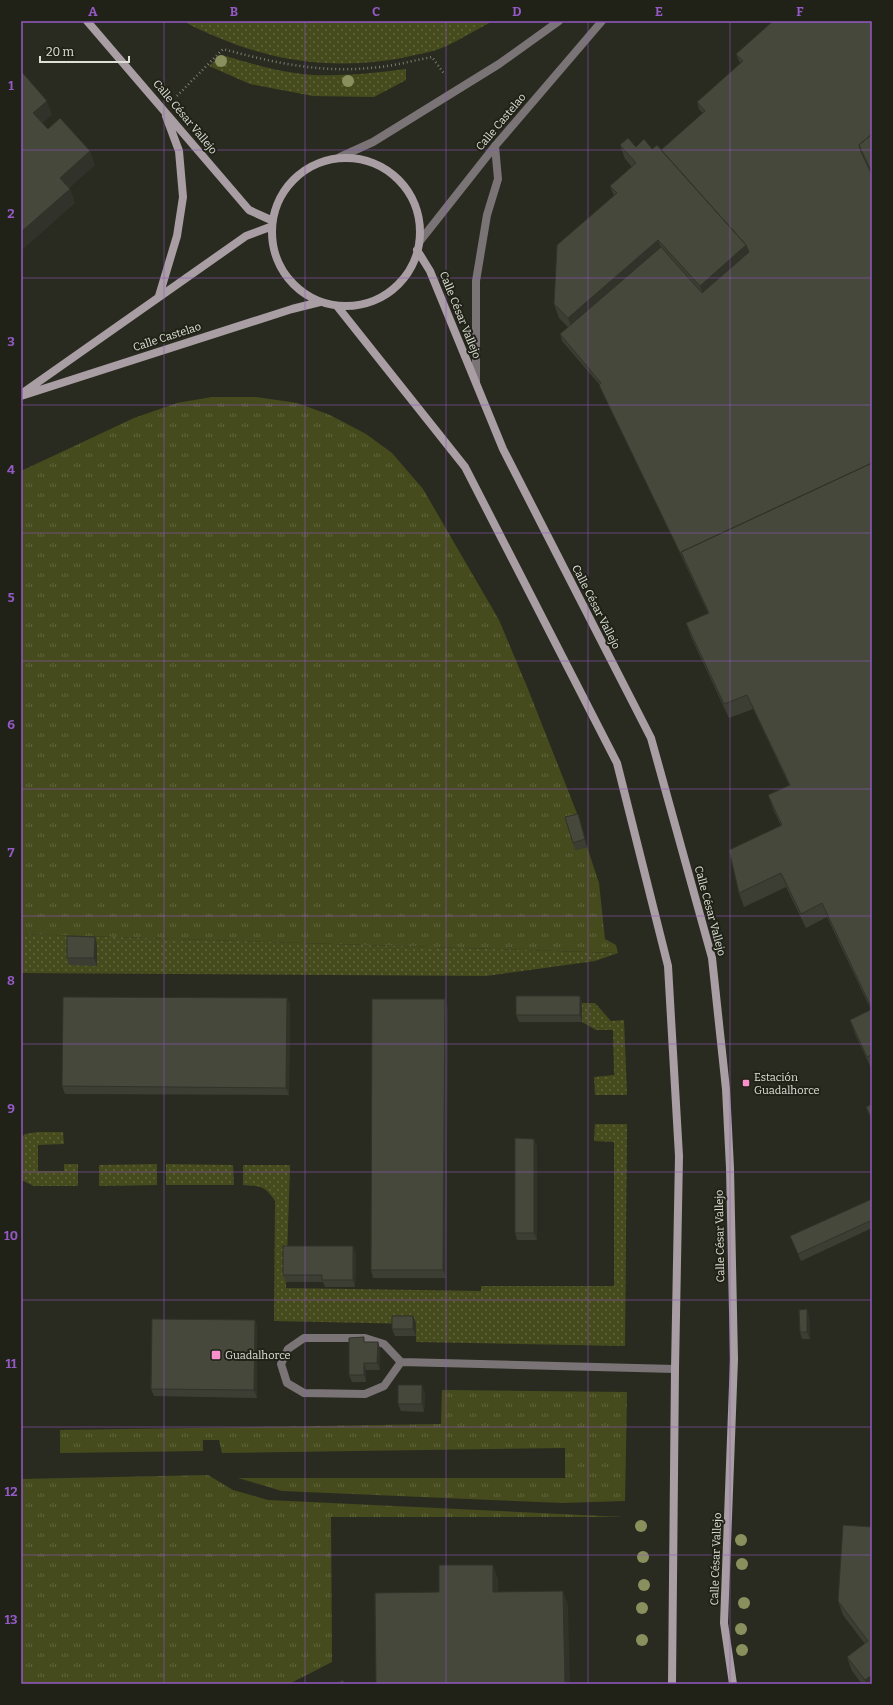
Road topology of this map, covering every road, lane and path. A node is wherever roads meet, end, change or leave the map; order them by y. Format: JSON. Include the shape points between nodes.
{"nodes":[{"id":1,"x":87,"y":21,"type":"edge"},
{"id":2,"x":559,"y":21,"type":"edge"},
{"id":3,"x":602,"y":21,"type":"edge"},
{"id":4,"x":455,"y":90,"type":"junction"},
{"id":5,"x":164,"y":109,"type":"junction"},
{"id":6,"x":495,"y":146,"type":"junction"},
{"id":7,"x":340,"y":157,"type":"junction"},
{"id":8,"x":271,"y":223,"type":"junction"},
{"id":9,"x":420,"y":241,"type":"junction"},
{"id":10,"x":417,"y":250,"type":"junction"},
{"id":11,"x":160,"y":296,"type":"junction"},
{"id":12,"x":320,"y":302,"type":"junction"},
{"id":13,"x":337,"y":306,"type":"junction"},
{"id":14,"x":476,"y":385,"type":"junction"},
{"id":15,"x":21,"y":395,"type":"edge"},
{"id":16,"x":401,"y":1362,"type":"junction"},
{"id":17,"x":675,"y":1369,"type":"junction"},
{"id":18,"x":672,"y":1684,"type":"edge"},
{"id":19,"x":732,"y":1684,"type":"edge"}],
"edges":[{"from":1,"to":5,"type":"main road","name":"Calle César Vallejo"},
{"from":2,"to":4,"type":"street","via":[[499,64]]},
{"from":3,"to":6,"type":"street","name":"Calle Castelao"},
{"from":4,"to":5,"type":"path","via":[[432,57],[369,68],[316,69],[261,60],[224,49]]},
{"from":4,"to":7,"type":"street","via":[[373,142]]},
{"from":5,"to":8,"type":"main road","name":"Calle César Vallejo","via":[[249,210]]},
{"from":5,"to":11,"type":"main road","via":[[179,151],[183,196],[177,236]]},
{"from":6,"to":9,"type":"street","name":"Calle Castelao"},
{"from":6,"to":14,"type":"street","via":[[498,179],[487,214],[476,281]]},
{"from":7,"to":8,"type":"main road","via":[[316,163],[295,176],[279,196]]},
{"from":7,"to":9,"type":"main road","via":[[359,158],[377,164],[393,174],[406,188],[416,210],[420,222]]},
{"from":8,"to":11,"type":"main road","name":"Calle Castelao","via":[[246,236]]},
{"from":8,"to":12,"type":"main road","via":[[275,258],[293,285]]},
{"from":9,"to":10,"type":"main road"},
{"from":10,"to":13,"type":"main road","via":[[412,268],[398,285],[380,298],[359,306]]},
{"from":10,"to":14,"type":"main road","name":"Calle César Vallejo","via":[[430,271]]},
{"from":11,"to":15,"type":"main road","name":"Calle Castelao"},
{"from":12,"to":13,"type":"main road"},
{"from":12,"to":15,"type":"main road","name":"Calle Castelao"},
{"from":13,"to":17,"type":"main road","via":[[465,467],[617,764],[668,966],[679,1156]]},
{"from":14,"to":19,"type":"main road","name":"Calle César Vallejo","via":[[503,449],[651,738],[712,958],[726,1089],[730,1168],[734,1358],[724,1623]]},
{"from":16,"to":16,"type":"street","via":[[384,1344],[364,1338],[304,1338],[288,1349],[281,1364],[287,1383],[304,1393],[365,1394],[384,1386]]},
{"from":16,"to":17,"type":"street"},
{"from":17,"to":18,"type":"main road"}]}
